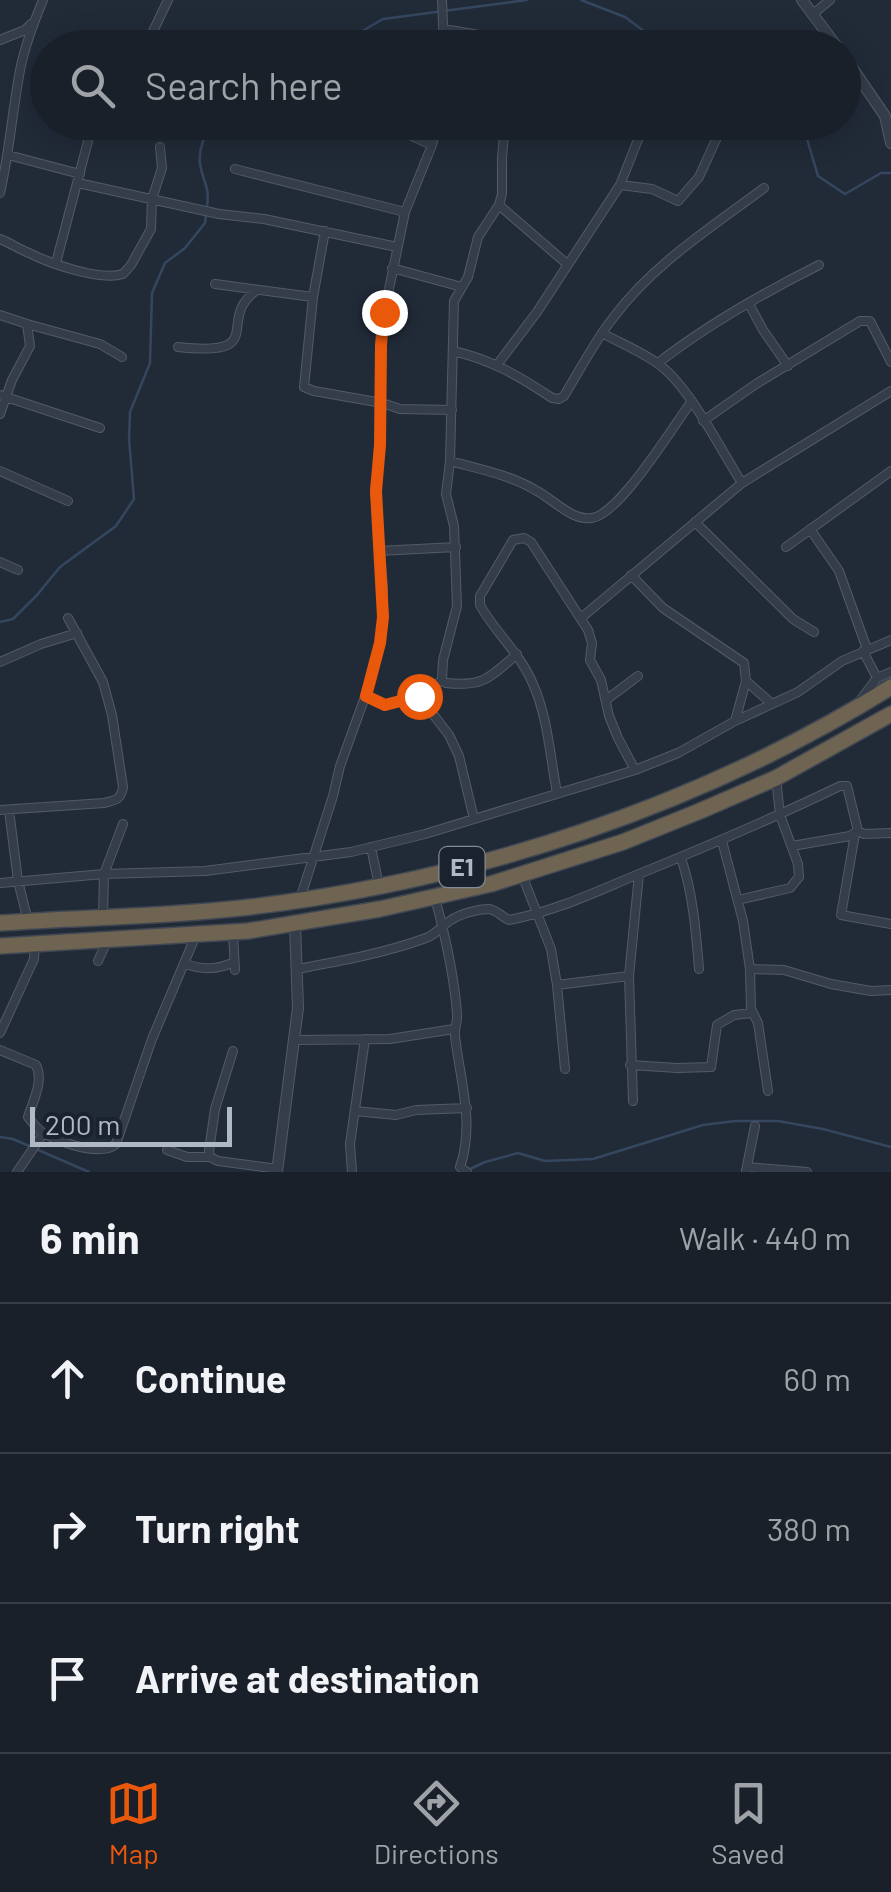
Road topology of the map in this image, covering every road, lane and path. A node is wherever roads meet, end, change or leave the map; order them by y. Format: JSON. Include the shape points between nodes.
{"nodes":[{"id":1,"x":43,"y":0,"type":"edge"},
{"id":2,"x":168,"y":0,"type":"edge"},
{"id":3,"x":802,"y":0,"type":"edge"},
{"id":4,"x":830,"y":0,"type":"edge"},
{"id":5,"x":442,"y":1,"type":"edge"},
{"id":6,"x":813,"y":14,"type":"junction"},
{"id":7,"x":34,"y":22,"type":"junction"},
{"id":8,"x":444,"y":26,"type":"junction"},
{"id":9,"x":32,"y":30,"type":"edge"},
{"id":10,"x":154,"y":30,"type":"edge"},
{"id":11,"x":444,"y":30,"type":"edge"},
{"id":12,"x":462,"y":30,"type":"edge"},
{"id":13,"x":825,"y":30,"type":"edge"},
{"id":14,"x":30,"y":36,"type":"edge"},
{"id":15,"x":0,"y":40,"type":"edge"},
{"id":16,"x":861,"y":78,"type":"edge"},
{"id":17,"x":888,"y":114,"type":"edge"},
{"id":18,"x":12,"y":131,"type":"junction"},
{"id":19,"x":0,"y":132,"type":"edge"},
{"id":20,"x":88,"y":140,"type":"edge"},
{"id":21,"x":421,"y":140,"type":"edge"},
{"id":22,"x":433,"y":140,"type":"edge"},
{"id":23,"x":504,"y":140,"type":"edge"},
{"id":24,"x":638,"y":140,"type":"edge"},
{"id":25,"x":716,"y":140,"type":"edge"},
{"id":26,"x":891,"y":142,"type":"edge"},
{"id":27,"x":432,"y":145,"type":"junction"},
{"id":28,"x":160,"y":147,"type":"dead end"},
{"id":29,"x":8,"y":155,"type":"junction"},
{"id":30,"x":235,"y":168,"type":"dead end"},
{"id":31,"x":79,"y":178,"type":"junction"},
{"id":32,"x":620,"y":185,"type":"junction"},
{"id":33,"x":764,"y":188,"type":"dead end"},
{"id":34,"x":0,"y":193,"type":"edge"},
{"id":35,"x":152,"y":200,"type":"junction"},
{"id":36,"x":499,"y":204,"type":"junction"},
{"id":37,"x":405,"y":212,"type":"junction"},
{"id":38,"x":325,"y":231,"type":"junction"},
{"id":39,"x":0,"y":239,"type":"edge"},
{"id":40,"x":397,"y":247,"type":"junction"},
{"id":41,"x":56,"y":263,"type":"junction"},
{"id":42,"x":567,"y":264,"type":"junction"},
{"id":43,"x":819,"y":266,"type":"dead end"},
{"id":44,"x":392,"y":268,"type":"junction"},
{"id":45,"x":215,"y":284,"type":"dead end"},
{"id":46,"x":462,"y":287,"type":"junction"},
{"id":47,"x":257,"y":290,"type":"junction"},
{"id":48,"x":313,"y":297,"type":"junction"},
{"id":49,"x":749,"y":304,"type":"junction"},
{"id":50,"x":0,"y":315,"type":"edge"},
{"id":51,"x":27,"y":324,"type":"junction"},
{"id":52,"x":602,"y":333,"type":"junction"},
{"id":53,"x":178,"y":347,"type":"dead end"},
{"id":54,"x":453,"y":351,"type":"junction"},
{"id":55,"x":122,"y":357,"type":"dead end"},
{"id":56,"x":891,"y":362,"type":"edge"},
{"id":57,"x":497,"y":364,"type":"junction"},
{"id":58,"x":658,"y":364,"type":"junction"},
{"id":59,"x":788,"y":366,"type":"junction"},
{"id":60,"x":891,"y":390,"type":"edge"},
{"id":61,"x":2,"y":396,"type":"edge"},
{"id":62,"x":692,"y":401,"type":"junction"},
{"id":63,"x":382,"y":403,"type":"junction"},
{"id":64,"x":452,"y":410,"type":"junction"},
{"id":65,"x":0,"y":414,"type":"edge"},
{"id":66,"x":703,"y":421,"type":"junction"},
{"id":67,"x":100,"y":428,"type":"dead end"},
{"id":68,"x":450,"y":461,"type":"junction"},
{"id":69,"x":0,"y":471,"type":"edge"},
{"id":70,"x":891,"y":471,"type":"edge"},
{"id":71,"x":742,"y":483,"type":"junction"},
{"id":72,"x":68,"y":501,"type":"dead end"},
{"id":73,"x":695,"y":522,"type":"junction"},
{"id":74,"x":810,"y":530,"type":"junction"},
{"id":75,"x":456,"y":547,"type":"junction"},
{"id":76,"x":786,"y":547,"type":"dead end"},
{"id":77,"x":379,"y":551,"type":"junction"},
{"id":78,"x":0,"y":562,"type":"edge"},
{"id":79,"x":18,"y":570,"type":"dead end"},
{"id":80,"x":631,"y":574,"type":"junction"},
{"id":81,"x":481,"y":603,"type":"junction"},
{"id":82,"x":456,"y":606,"type":"junction"},
{"id":83,"x":68,"y":618,"type":"dead end"},
{"id":84,"x":581,"y":618,"type":"junction"},
{"id":85,"x":814,"y":632,"type":"dead end"},
{"id":86,"x":77,"y":633,"type":"junction"},
{"id":87,"x":891,"y":640,"type":"edge"},
{"id":88,"x":865,"y":650,"type":"junction"},
{"id":89,"x":516,"y":654,"type":"junction"},
{"id":90,"x":0,"y":662,"type":"edge"},
{"id":91,"x":891,"y":672,"type":"edge"},
{"id":92,"x":638,"y":676,"type":"dead end"},
{"id":93,"x":442,"y":680,"type":"junction"},
{"id":94,"x":746,"y":680,"type":"junction"},
{"id":95,"x":884,"y":682,"type":"edge"},
{"id":96,"x":366,"y":696,"type":"junction"},
{"id":97,"x":419,"y":696,"type":"junction"},
{"id":98,"x":606,"y":700,"type":"junction"},
{"id":99,"x":771,"y":703,"type":"junction"},
{"id":100,"x":891,"y":714,"type":"edge"},
{"id":101,"x":735,"y":721,"type":"junction"},
{"id":102,"x":635,"y":770,"type":"junction"},
{"id":103,"x":776,"y":778,"type":"junction"},
{"id":104,"x":557,"y":793,"type":"junction"},
{"id":105,"x":4,"y":810,"type":"edge"},
{"id":106,"x":780,"y":816,"type":"junction"},
{"id":107,"x":474,"y":819,"type":"junction"},
{"id":108,"x":124,"y":824,"type":"dead end"},
{"id":109,"x":856,"y":833,"type":"junction"},
{"id":110,"x":891,"y":834,"type":"edge"},
{"id":111,"x":722,"y":841,"type":"junction"},
{"id":112,"x":792,"y":846,"type":"junction"},
{"id":113,"x":371,"y":847,"type":"junction"},
{"id":114,"x":312,"y":858,"type":"junction"},
{"id":115,"x":681,"y":858,"type":"junction"},
{"id":116,"x":104,"y":874,"type":"junction"},
{"id":117,"x":639,"y":874,"type":"junction"},
{"id":118,"x":522,"y":875,"type":"junction"},
{"id":119,"x":18,"y":881,"type":"junction"},
{"id":120,"x":0,"y":883,"type":"edge"},
{"id":121,"x":379,"y":886,"type":"junction"},
{"id":122,"x":435,"y":898,"type":"junction"},
{"id":123,"x":300,"y":900,"type":"junction"},
{"id":124,"x":738,"y":900,"type":"junction"},
{"id":125,"x":538,"y":914,"type":"junction"},
{"id":126,"x":103,"y":917,"type":"junction"},
{"id":127,"x":28,"y":921,"type":"junction"},
{"id":128,"x":0,"y":924,"type":"edge"},
{"id":129,"x":295,"y":924,"type":"junction"},
{"id":130,"x":891,"y":924,"type":"edge"},
{"id":131,"x":444,"y":927,"type":"junction"},
{"id":132,"x":233,"y":932,"type":"junction"},
{"id":133,"x":196,"y":935,"type":"junction"},
{"id":134,"x":108,"y":940,"type":"junction"},
{"id":135,"x":35,"y":943,"type":"junction"},
{"id":136,"x":0,"y":946,"type":"edge"},
{"id":137,"x":98,"y":961,"type":"dead end"},
{"id":138,"x":184,"y":963,"type":"junction"},
{"id":139,"x":297,"y":969,"type":"junction"},
{"id":140,"x":699,"y":969,"type":"dead end"},
{"id":141,"x":750,"y":969,"type":"junction"},
{"id":142,"x":629,"y":976,"type":"junction"},
{"id":143,"x":558,"y":985,"type":"junction"},
{"id":144,"x":891,"y":990,"type":"edge"},
{"id":145,"x":752,"y":1013,"type":"junction"},
{"id":146,"x":454,"y":1029,"type":"junction"},
{"id":147,"x":0,"y":1033,"type":"edge"},
{"id":148,"x":365,"y":1039,"type":"junction"},
{"id":149,"x":294,"y":1040,"type":"junction"},
{"id":150,"x":0,"y":1050,"type":"edge"},
{"id":151,"x":233,"y":1051,"type":"dead end"},
{"id":152,"x":630,"y":1065,"type":"junction"},
{"id":153,"x":566,"y":1070,"type":"dead end"},
{"id":154,"x":768,"y":1090,"type":"dead end"},
{"id":155,"x":632,"y":1102,"type":"dead end"},
{"id":156,"x":468,"y":1108,"type":"junction"},
{"id":157,"x":356,"y":1111,"type":"junction"},
{"id":158,"x":755,"y":1126,"type":"dead end"},
{"id":159,"x":39,"y":1138,"type":"junction"},
{"id":160,"x":167,"y":1150,"type":"dead end"},
{"id":161,"x":210,"y":1157,"type":"junction"},
{"id":162,"x":746,"y":1170,"type":"edge"},
{"id":163,"x":278,"y":1171,"type":"edge"},
{"id":164,"x":772,"y":1171,"type":"edge"},
{"id":165,"x":17,"y":1172,"type":"edge"},
{"id":166,"x":352,"y":1172,"type":"edge"},
{"id":167,"x":467,"y":1172,"type":"edge"},
{"id":168,"x":807,"y":1172,"type":"edge"}],
"edges":[{"from":1,"to":7,"type":"street"},
{"from":2,"to":10,"type":"street"},
{"from":3,"to":6,"type":"street"},
{"from":4,"to":6,"type":"street"},
{"from":5,"to":8,"type":"street"},
{"from":6,"to":13,"type":"street"},
{"from":7,"to":9,"type":"street"},
{"from":7,"to":15,"type":"street"},
{"from":8,"to":11,"type":"street"},
{"from":8,"to":12,"type":"street"},
{"from":14,"to":18,"type":"street"},
{"from":16,"to":17,"type":"street"},
{"from":17,"to":26,"type":"street"},
{"from":18,"to":19,"type":"street"},
{"from":18,"to":29,"type":"street"},
{"from":20,"to":31,"type":"street"},
{"from":21,"to":27,"type":"street"},
{"from":22,"to":27,"type":"street"},
{"from":23,"to":36,"type":"street"},
{"from":24,"to":32,"type":"street"},
{"from":25,"to":32,"type":"street","via":[[699,177],[678,201]]},
{"from":27,"to":37,"type":"street"},
{"from":28,"to":35,"type":"street","via":[[162,168]]},
{"from":29,"to":31,"type":"street"},
{"from":29,"to":34,"type":"street"},
{"from":30,"to":37,"type":"street"},
{"from":31,"to":35,"type":"street"},
{"from":31,"to":41,"type":"street"},
{"from":32,"to":42,"type":"street"},
{"from":33,"to":52,"type":"street","via":[[676,254]]},
{"from":35,"to":38,"type":"street"},
{"from":35,"to":41,"type":"street","via":[[151,230],[123,274],[91,274]]},
{"from":36,"to":42,"type":"street"},
{"from":36,"to":46,"type":"street","via":[[478,236]]},
{"from":37,"to":40,"type":"street"},
{"from":38,"to":40,"type":"street"},
{"from":38,"to":48,"type":"street"},
{"from":39,"to":41,"type":"street"},
{"from":40,"to":44,"type":"street"},
{"from":42,"to":57,"type":"street"},
{"from":43,"to":49,"type":"street"},
{"from":44,"to":46,"type":"street"},
{"from":44,"to":63,"type":"street","via":[[381,345]]},
{"from":45,"to":47,"type":"street"},
{"from":46,"to":54,"type":"street","via":[[454,301]]},
{"from":47,"to":48,"type":"street"},
{"from":47,"to":53,"type":"street","via":[[244,302],[229,346]]},
{"from":48,"to":63,"type":"street","via":[[304,387]]},
{"from":49,"to":58,"type":"street"},
{"from":49,"to":59,"type":"street"},
{"from":50,"to":51,"type":"street"},
{"from":51,"to":55,"type":"street","via":[[100,344]]},
{"from":51,"to":61,"type":"street","via":[[30,346]]},
{"from":52,"to":57,"type":"street","via":[[559,399]]},
{"from":52,"to":58,"type":"street"},
{"from":54,"to":57,"type":"street"},
{"from":54,"to":64,"type":"street"},
{"from":56,"to":59,"type":"street","via":[[870,321],[863,320]]},
{"from":58,"to":62,"type":"street"},
{"from":59,"to":66,"type":"street"},
{"from":60,"to":71,"type":"street"},
{"from":61,"to":65,"type":"street"},
{"from":61,"to":67,"type":"street"},
{"from":62,"to":66,"type":"street"},
{"from":62,"to":68,"type":"street","via":[[637,478],[596,518],[567,512],[520,482]]},
{"from":63,"to":64,"type":"street"},
{"from":63,"to":77,"type":"street"},
{"from":64,"to":68,"type":"street"},
{"from":66,"to":71,"type":"street"},
{"from":68,"to":75,"type":"street","via":[[446,494]]},
{"from":69,"to":72,"type":"street"},
{"from":70,"to":74,"type":"street"},
{"from":71,"to":73,"type":"street"},
{"from":73,"to":80,"type":"street"},
{"from":73,"to":85,"type":"street"},
{"from":74,"to":76,"type":"street"},
{"from":74,"to":88,"type":"street","via":[[838,571]]},
{"from":75,"to":77,"type":"street"},
{"from":75,"to":82,"type":"street"},
{"from":77,"to":96,"type":"street","via":[[383,617]]},
{"from":78,"to":79,"type":"street"},
{"from":80,"to":84,"type":"street"},
{"from":80,"to":94,"type":"street","via":[[663,608],[744,663]]},
{"from":81,"to":82,"type":"street"},
{"from":81,"to":84,"type":"street","via":[[513,540],[524,538]]},
{"from":81,"to":89,"type":"street"},
{"from":82,"to":93,"type":"street"},
{"from":83,"to":86,"type":"street"},
{"from":84,"to":98,"type":"street"},
{"from":86,"to":90,"type":"street"},
{"from":86,"to":105,"type":"street","via":[[107,698],[122,795],[104,804]]},
{"from":87,"to":88,"type":"street"},
{"from":88,"to":95,"type":"street"},
{"from":88,"to":99,"type":"street"},
{"from":89,"to":93,"type":"street","via":[[476,684]]},
{"from":89,"to":104,"type":"street","via":[[546,721]]},
{"from":91,"to":95,"type":"street"},
{"from":92,"to":98,"type":"street"},
{"from":93,"to":97,"type":"street"},
{"from":94,"to":99,"type":"street"},
{"from":94,"to":101,"type":"street"},
{"from":95,"to":121,"type":"highway","number":"E1","via":[[855,710],[648,808],[527,850]]},
{"from":96,"to":97,"type":"street","via":[[385,705]]},
{"from":96,"to":114,"type":"street"},
{"from":97,"to":107,"type":"street","via":[[460,756]]},
{"from":98,"to":102,"type":"street"},
{"from":99,"to":101,"type":"street"},
{"from":100,"to":103,"type":"highway","number":"E1"},
{"from":101,"to":102,"type":"street"},
{"from":102,"to":104,"type":"street"},
{"from":103,"to":106,"type":"street"},
{"from":103,"to":118,"type":"highway","number":"E1","via":[[623,842]]},
{"from":104,"to":107,"type":"street"},
{"from":105,"to":119,"type":"street"},
{"from":106,"to":109,"type":"street","via":[[847,786]]},
{"from":106,"to":111,"type":"street"},
{"from":106,"to":112,"type":"street"},
{"from":107,"to":113,"type":"street"},
{"from":108,"to":116,"type":"street"},
{"from":109,"to":110,"type":"street"},
{"from":109,"to":112,"type":"street"},
{"from":109,"to":130,"type":"street","via":[[841,916]]},
{"from":111,"to":115,"type":"street"},
{"from":111,"to":124,"type":"street"},
{"from":112,"to":124,"type":"street","via":[[799,877],[790,888]]},
{"from":113,"to":114,"type":"street"},
{"from":113,"to":121,"type":"street"},
{"from":114,"to":116,"type":"street"},
{"from":114,"to":123,"type":"street"},
{"from":115,"to":117,"type":"street"},
{"from":115,"to":140,"type":"street"},
{"from":116,"to":119,"type":"street"},
{"from":116,"to":126,"type":"street"},
{"from":117,"to":125,"type":"street"},
{"from":117,"to":142,"type":"street"},
{"from":118,"to":122,"type":"highway","number":"E1"},
{"from":118,"to":125,"type":"street"},
{"from":119,"to":120,"type":"street"},
{"from":119,"to":127,"type":"street"},
{"from":121,"to":123,"type":"highway","number":"E1"},
{"from":122,"to":129,"type":"highway","number":"E1"},
{"from":122,"to":131,"type":"street"},
{"from":123,"to":126,"type":"highway","number":"E1"},
{"from":124,"to":141,"type":"street"},
{"from":125,"to":131,"type":"street","via":[[509,920],[490,909]]},
{"from":125,"to":143,"type":"street"},
{"from":126,"to":127,"type":"highway","number":"E1"},
{"from":127,"to":128,"type":"highway","number":"E1"},
{"from":129,"to":132,"type":"highway","number":"E1"},
{"from":129,"to":139,"type":"street"},
{"from":131,"to":139,"type":"street","via":[[371,954]]},
{"from":131,"to":146,"type":"street"},
{"from":132,"to":133,"type":"highway","number":"E1"},
{"from":132,"to":138,"type":"street","via":[[234,966]]},
{"from":133,"to":134,"type":"highway","number":"E1"},
{"from":133,"to":138,"type":"street"},
{"from":134,"to":135,"type":"highway","number":"E1"},
{"from":134,"to":137,"type":"street"},
{"from":135,"to":136,"type":"highway","number":"E1"},
{"from":135,"to":147,"type":"street"},
{"from":138,"to":159,"type":"street","via":[[113,1148]]},
{"from":139,"to":149,"type":"street"},
{"from":141,"to":144,"type":"street"},
{"from":141,"to":145,"type":"street"},
{"from":142,"to":143,"type":"street"},
{"from":142,"to":152,"type":"street"},
{"from":143,"to":153,"type":"street"},
{"from":145,"to":152,"type":"street","via":[[716,1025],[711,1066]]},
{"from":145,"to":154,"type":"street"},
{"from":146,"to":148,"type":"street"},
{"from":146,"to":156,"type":"street"},
{"from":148,"to":149,"type":"street"},
{"from":148,"to":157,"type":"street"},
{"from":149,"to":163,"type":"street"},
{"from":150,"to":159,"type":"street","via":[[40,1072],[28,1117]]},
{"from":151,"to":161,"type":"street","via":[[215,1110]]},
{"from":152,"to":155,"type":"street"},
{"from":156,"to":157,"type":"street","via":[[396,1115]]},
{"from":156,"to":167,"type":"street","via":[[460,1168]]},
{"from":157,"to":166,"type":"street"},
{"from":158,"to":162,"type":"street"},
{"from":159,"to":165,"type":"street"},
{"from":160,"to":161,"type":"street"},
{"from":161,"to":163,"type":"street"},
{"from":162,"to":164,"type":"street"},
{"from":164,"to":168,"type":"street"}]}
